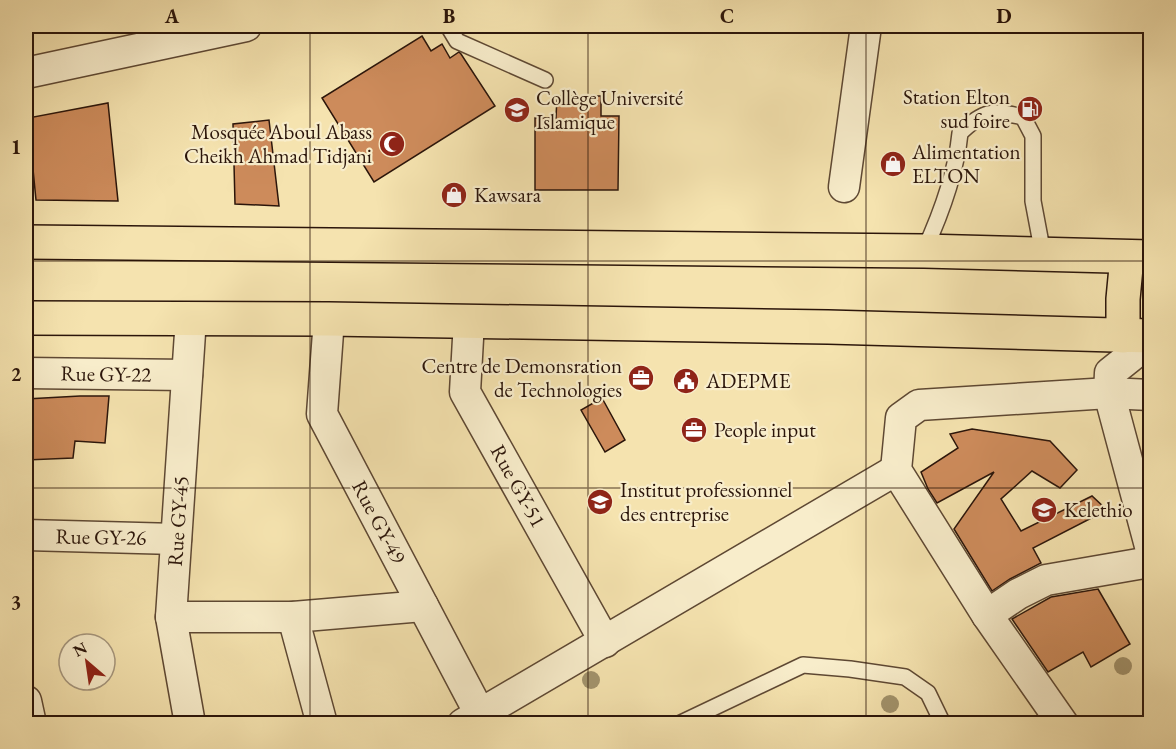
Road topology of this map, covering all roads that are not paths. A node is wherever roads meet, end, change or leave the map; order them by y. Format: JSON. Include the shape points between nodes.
{"nodes":[{"id":1,"x":246,"y":26,"type":"edge"},
{"id":2,"x":448,"y":26,"type":"edge"},
{"id":3,"x":866,"y":26,"type":"edge"},
{"id":4,"x":164,"y":34,"type":"edge"},
{"id":5,"x":26,"y":73,"type":"edge"},
{"id":6,"x":545,"y":80,"type":"dead end"},
{"id":7,"x":843,"y":187,"type":"dead end"},
{"id":8,"x":26,"y":242,"type":"edge"},
{"id":9,"x":924,"y":251,"type":"junction"},
{"id":10,"x":1043,"y":254,"type":"junction"},
{"id":11,"x":1138,"y":257,"type":"edge"},
{"id":12,"x":26,"y":318,"type":"edge"},
{"id":13,"x":191,"y":318,"type":"junction"},
{"id":14,"x":329,"y":319,"type":"junction"},
{"id":15,"x":469,"y":321,"type":"junction"},
{"id":16,"x":1141,"y":338,"type":"edge"},
{"id":17,"x":26,"y":373,"type":"edge"},
{"id":18,"x":187,"y":375,"type":"junction"},
{"id":19,"x":1109,"y":393,"type":"junction"},
{"id":20,"x":1150,"y":395,"type":"edge"},
{"id":21,"x":896,"y":470,"type":"junction"},
{"id":22,"x":26,"y":535,"type":"edge"},
{"id":23,"x":176,"y":539,"type":"junction"},
{"id":24,"x":1150,"y":546,"type":"edge"},
{"id":25,"x":1150,"y":562,"type":"edge"},
{"id":26,"x":423,"y":606,"type":"junction"},
{"id":27,"x":987,"y":615,"type":"junction"},
{"id":28,"x":171,"y":617,"type":"junction"},
{"id":29,"x":293,"y":617,"type":"junction"},
{"id":30,"x":605,"y":642,"type":"junction"},
{"id":31,"x":26,"y":701,"type":"edge"},
{"id":32,"x":472,"y":719,"type":"edge"},
{"id":33,"x":31,"y":723,"type":"edge"},
{"id":34,"x":190,"y":723,"type":"edge"},
{"id":35,"x":322,"y":723,"type":"edge"},
{"id":36,"x":679,"y":723,"type":"edge"},
{"id":37,"x":943,"y":723,"type":"edge"},
{"id":38,"x":1063,"y":723,"type":"edge"}],
"edges":[{"from":1,"to":4,"type":"street"},
{"from":2,"to":6,"type":"lane","via":[[457,41]]},
{"from":3,"to":7,"type":"street"},
{"from":4,"to":5,"type":"street"},
{"from":8,"to":9,"type":"main road"},
{"from":9,"to":10,"type":"main road"},
{"from":9,"to":10,"type":"lane","via":[[958,158],[960,133],[976,117],[998,111],[1023,117],[1033,136],[1033,201]]},
{"from":10,"to":11,"type":"main road"},
{"from":11,"to":16,"type":"main road","via":[[1123,305]]},
{"from":12,"to":13,"type":"main road"},
{"from":13,"to":14,"type":"main road"},
{"from":13,"to":18,"type":"street","name":"Rue GY-45"},
{"from":14,"to":15,"type":"main road"},
{"from":14,"to":26,"type":"street","name":"Rue GY-49","via":[[322,414]]},
{"from":15,"to":16,"type":"main road","via":[[828,327]]},
{"from":15,"to":30,"type":"street","name":"Rue GY-51","via":[[465,392]]},
{"from":16,"to":19,"type":"street","via":[[1110,373]]},
{"from":17,"to":18,"type":"street","name":"Rue GY-22"},
{"from":18,"to":23,"type":"street","name":"Rue GY-45"},
{"from":19,"to":20,"type":"street"},
{"from":19,"to":21,"type":"street","via":[[919,405],[901,418]]},
{"from":19,"to":24,"type":"street"},
{"from":21,"to":27,"type":"street"},
{"from":21,"to":30,"type":"street"},
{"from":22,"to":23,"type":"street","name":"Rue GY-26"},
{"from":23,"to":28,"type":"street","name":"Rue GY-45"},
{"from":25,"to":27,"type":"street","via":[[1046,580]]},
{"from":26,"to":29,"type":"street"},
{"from":26,"to":32,"type":"street","name":"Rue GY-49"},
{"from":27,"to":38,"type":"street"},
{"from":28,"to":29,"type":"street"},
{"from":28,"to":34,"type":"street","name":"Rue GY-45"},
{"from":29,"to":35,"type":"street"},
{"from":30,"to":32,"type":"street"},
{"from":31,"to":33,"type":"street"},
{"from":36,"to":37,"type":"lane","via":[[803,665],[905,677],[928,693]]}]}
